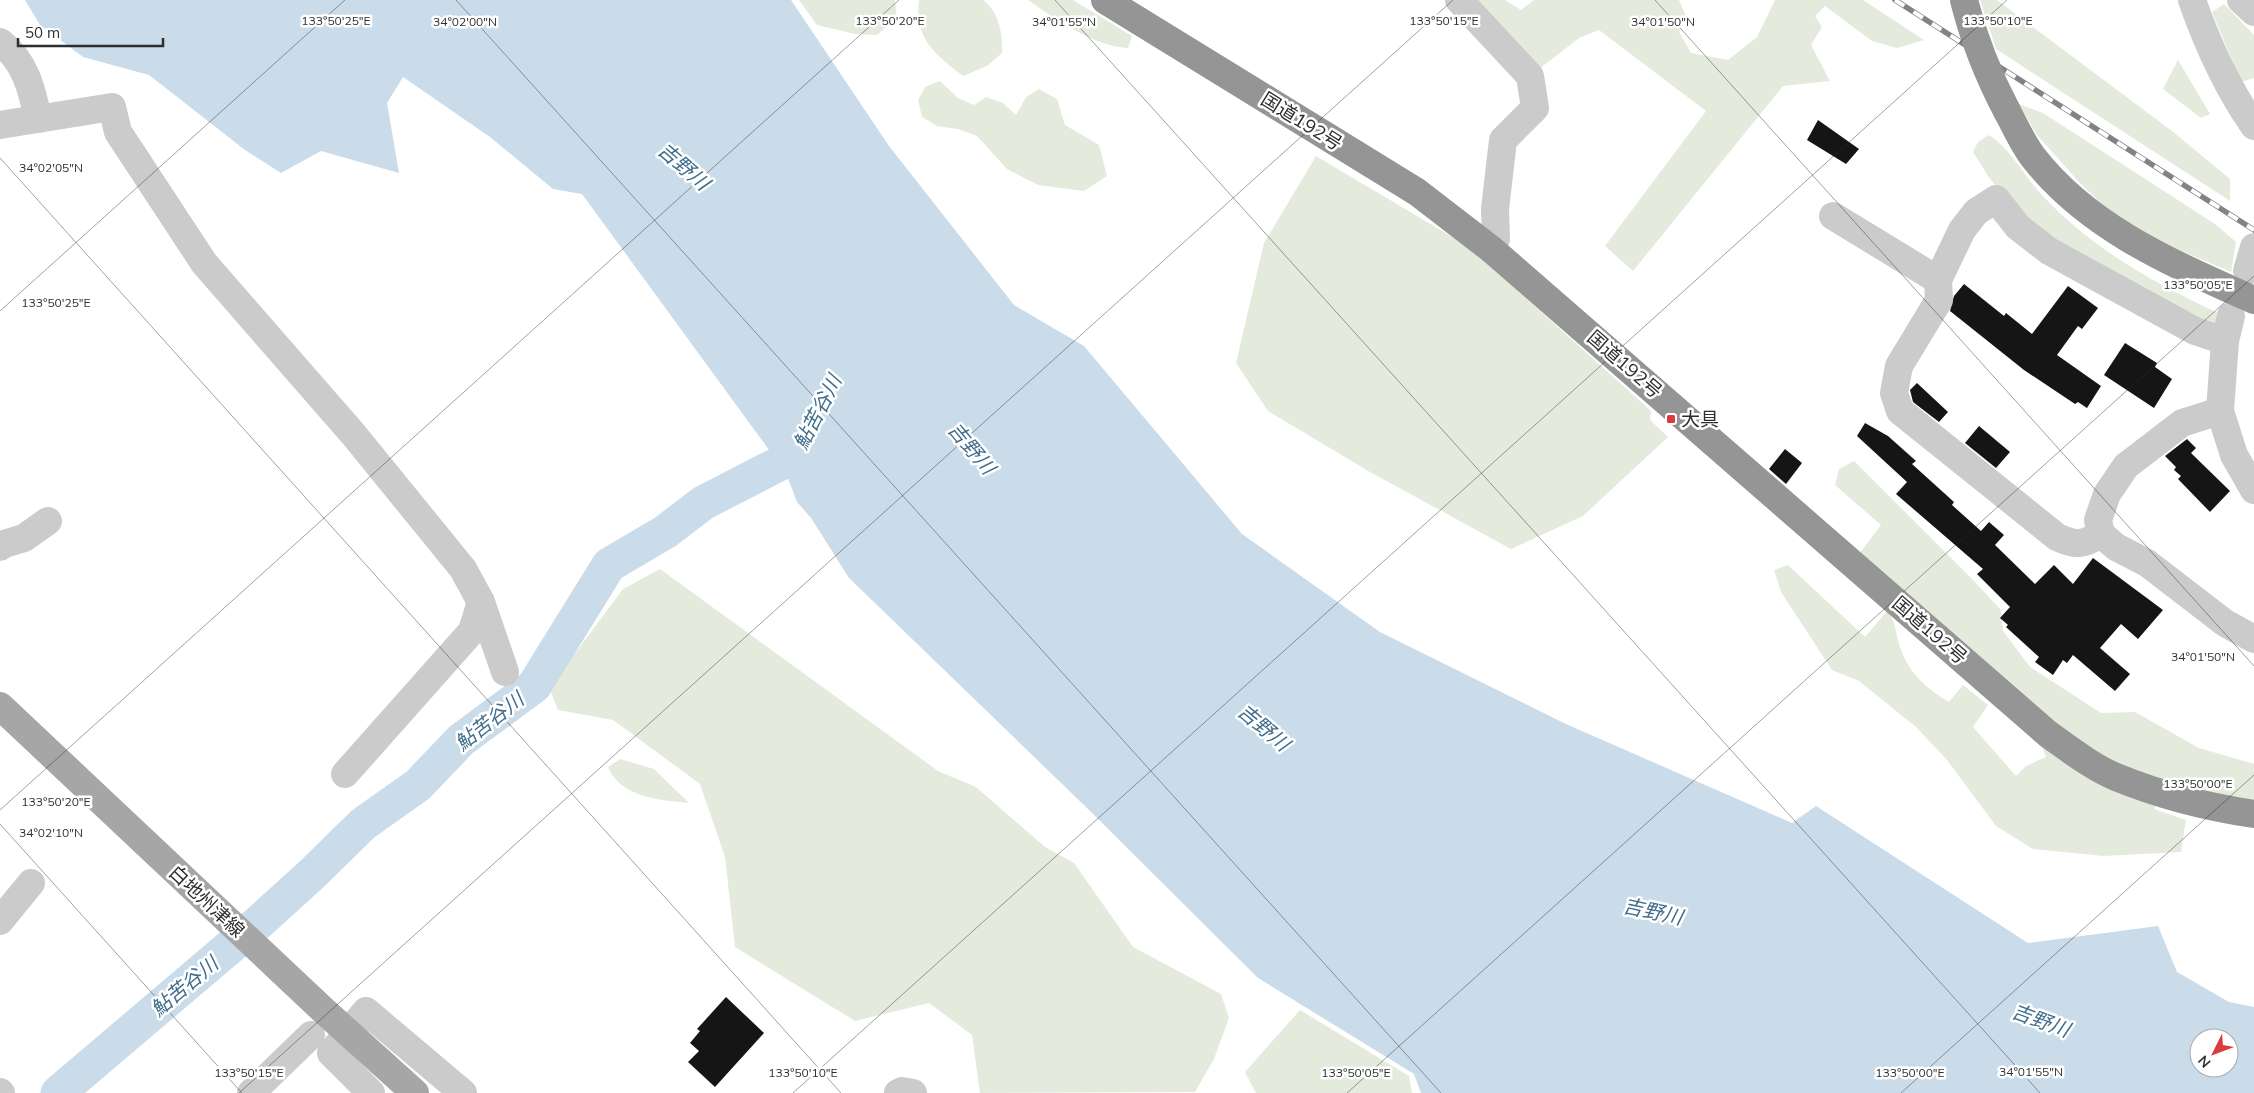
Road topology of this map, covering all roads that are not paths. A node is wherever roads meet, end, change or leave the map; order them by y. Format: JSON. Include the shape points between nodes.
{"nodes":[{"id":1,"x":1105,"y":0,"type":"edge"},
{"id":2,"x":1459,"y":0,"type":"edge"},
{"id":3,"x":1964,"y":0,"type":"edge"},
{"id":4,"x":2192,"y":0,"type":"edge"},
{"id":5,"x":2241,"y":0,"type":"edge"},
{"id":6,"x":2254,"y":12,"type":"edge"},
{"id":7,"x":0,"y":42,"type":"edge"},
{"id":8,"x":38,"y":119,"type":"junction"},
{"id":9,"x":0,"y":125,"type":"edge"},
{"id":10,"x":2254,"y":126,"type":"edge"},
{"id":11,"x":1833,"y":216,"type":"dead end"},
{"id":12,"x":1491,"y":249,"type":"junction"},
{"id":13,"x":1938,"y":280,"type":"junction"},
{"id":14,"x":2254,"y":300,"type":"edge"},
{"id":15,"x":2220,"y":411,"type":"junction"},
{"id":16,"x":2254,"y":490,"type":"edge"},
{"id":17,"x":48,"y":521,"type":"dead end"},
{"id":18,"x":2101,"y":534,"type":"junction"},
{"id":19,"x":2,"y":545,"type":"edge"},
{"id":20,"x":481,"y":602,"type":"junction"},
{"id":21,"x":2254,"y":639,"type":"edge"},
{"id":22,"x":505,"y":672,"type":"dead end"},
{"id":23,"x":0,"y":706,"type":"edge"},
{"id":24,"x":345,"y":774,"type":"dead end"},
{"id":25,"x":2254,"y":814,"type":"edge"},
{"id":26,"x":31,"y":883,"type":"dead end"},
{"id":27,"x":0,"y":921,"type":"edge"},
{"id":28,"x":347,"y":1032,"type":"junction"},
{"id":29,"x":311,"y":1035,"type":"dead end"},
{"id":30,"x":251,"y":1093,"type":"edge"},
{"id":31,"x":371,"y":1093,"type":"edge"},
{"id":32,"x":415,"y":1093,"type":"edge"},
{"id":33,"x":463,"y":1093,"type":"edge"},
{"id":34,"x":898,"y":1093,"type":"edge"},
{"id":35,"x":913,"y":1093,"type":"edge"}],
"edges":[{"from":1,"to":12,"type":"highway","name":"国道192号","via":[[1417,192]]},
{"from":2,"to":12,"type":"street","via":[[1530,76],[1535,108],[1503,140],[1495,209],[1496,240]]},
{"from":3,"to":14,"type":"highway","bridge":true,"via":[[1971,30],[1988,74],[2007,111],[2032,156],[2066,194],[2096,218],[2177,266]]},
{"from":4,"to":10,"type":"street","via":[[2217,64]]},
{"from":5,"to":6,"type":"street"},
{"from":7,"to":8,"type":"street","via":[[12,52],[32,87]]},
{"from":8,"to":9,"type":"street"},
{"from":8,"to":20,"type":"street","via":[[112,107],[118,132],[204,263],[354,435],[463,569]]},
{"from":11,"to":13,"type":"street"},
{"from":12,"to":25,"type":"highway","name":"国道192号","via":[[2048,734],[2116,777],[2207,806]]},
{"from":13,"to":15,"type":"street","via":[[1962,230],[1976,212],[1996,198],[2018,227],[2049,251],[2195,331],[2228,328]]},
{"from":13,"to":18,"type":"street","via":[[1939,300],[1899,366],[1894,393],[1900,410],[2057,537],[2071,544],[2087,543]]},
{"from":15,"to":16,"type":"street","via":[[2234,455]]},
{"from":15,"to":18,"type":"street","via":[[2182,423],[2126,466],[2107,494],[2098,520]]},
{"from":17,"to":19,"type":"street","via":[[24,538]]},
{"from":18,"to":21,"type":"street","via":[[2116,547],[2147,563],[2225,623]]},
{"from":20,"to":22,"type":"street"},
{"from":20,"to":24,"type":"street","via":[[472,630]]},
{"from":23,"to":28,"type":"main road","name":"白地州津線"},
{"from":26,"to":27,"type":"street"},
{"from":28,"to":31,"type":"street","via":[[331,1054]]},
{"from":28,"to":32,"type":"main road","name":"白地州津線"},
{"from":28,"to":33,"type":"street","via":[[366,1011]]},
{"from":29,"to":30,"type":"street"},
{"from":34,"to":35,"type":"street"}]}
